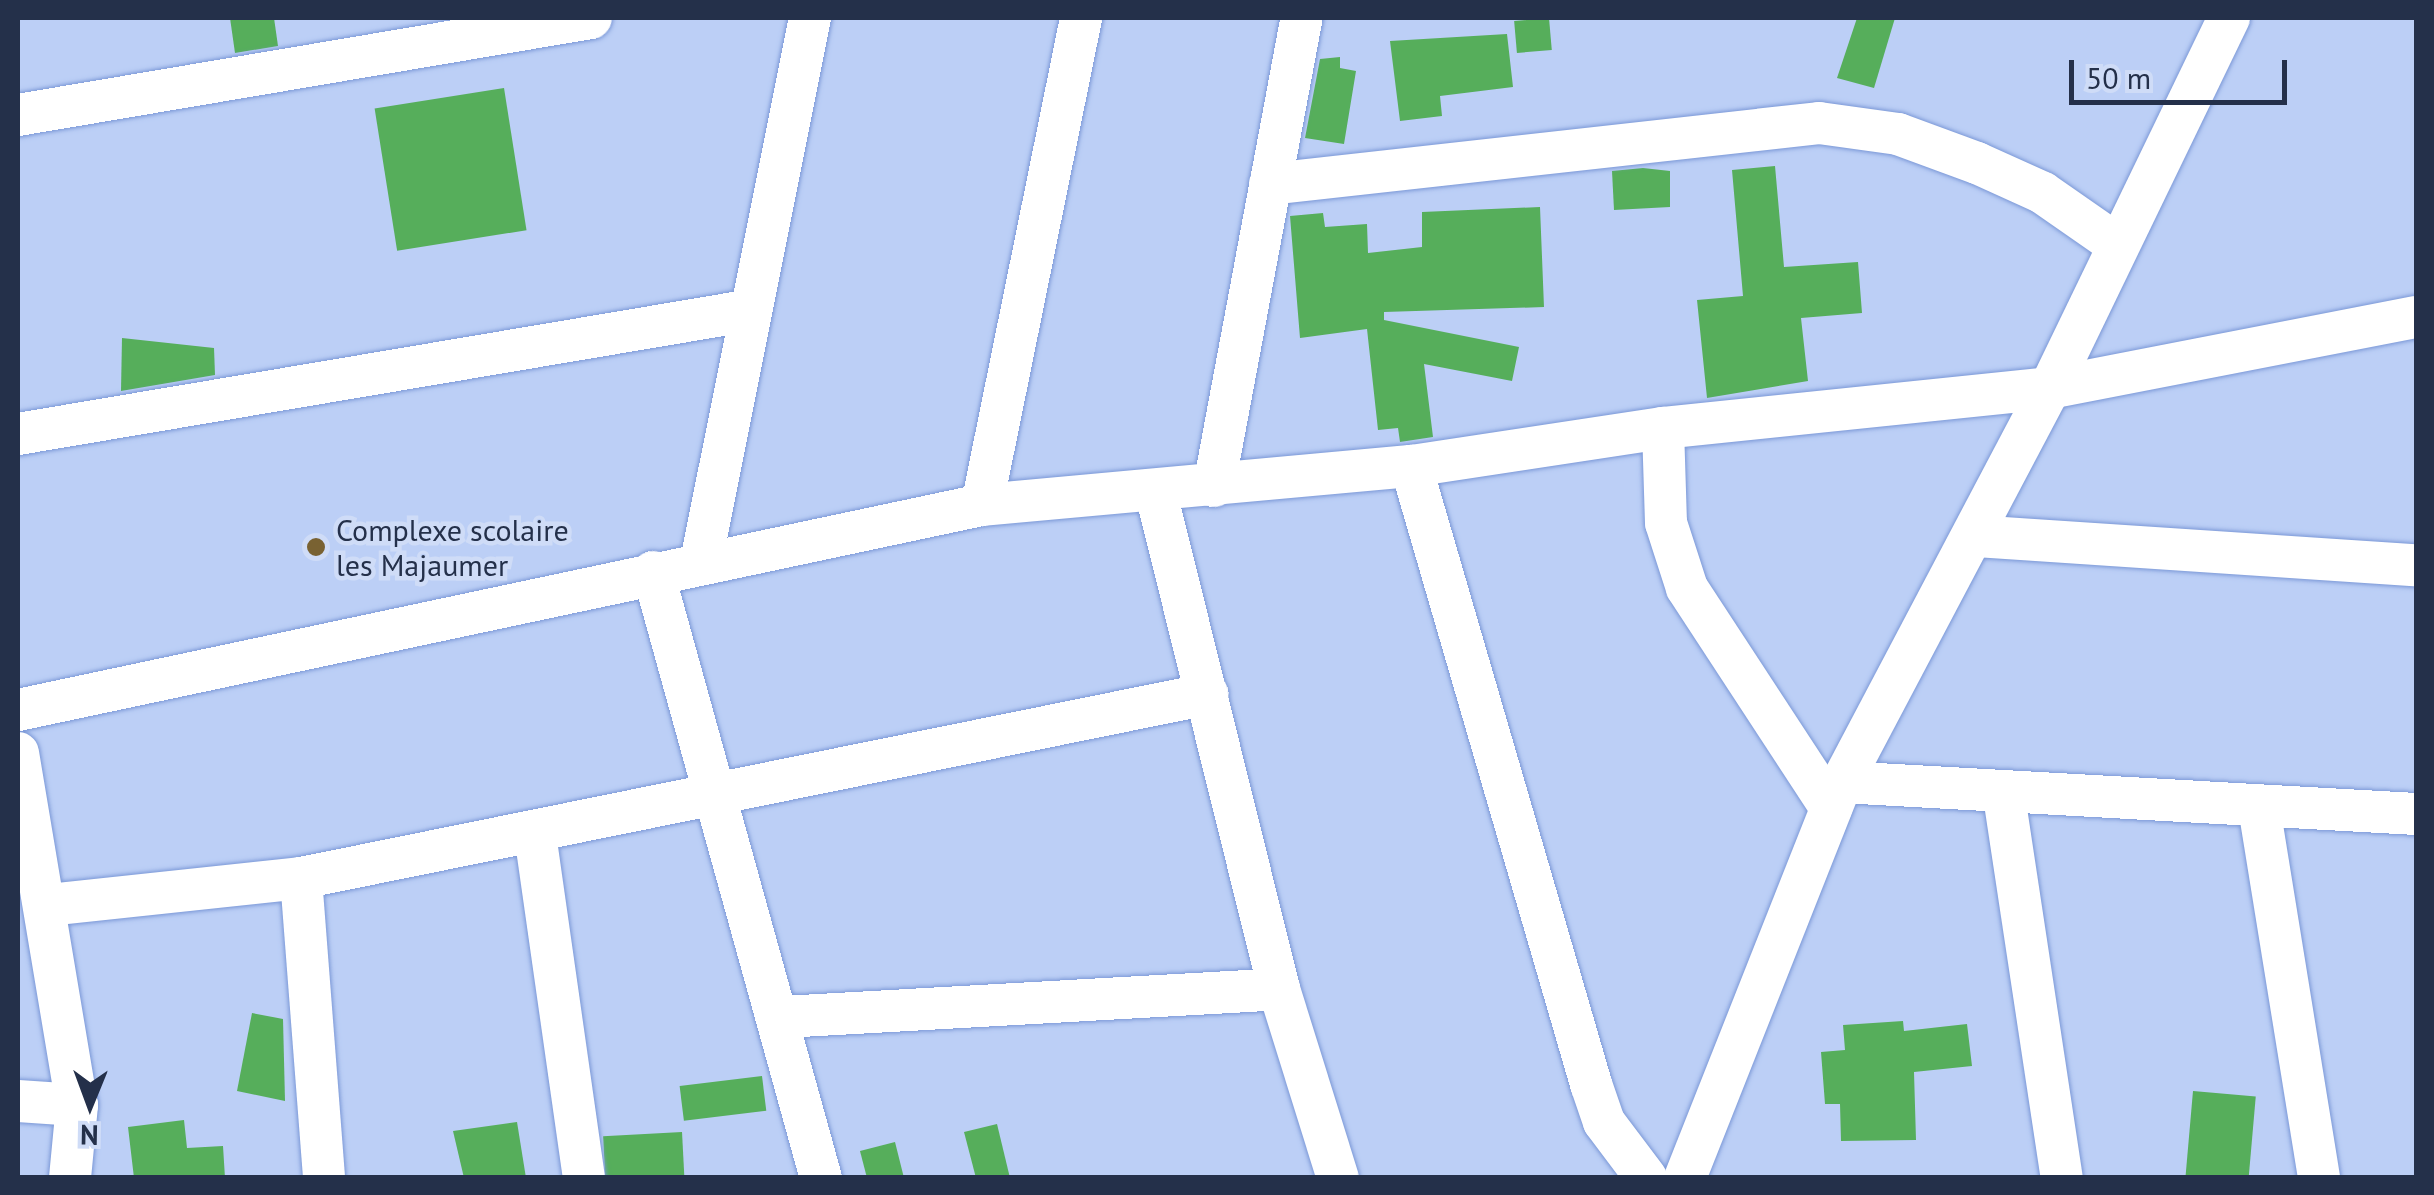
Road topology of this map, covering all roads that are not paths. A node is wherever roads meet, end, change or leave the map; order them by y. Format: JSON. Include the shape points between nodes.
{"nodes":[{"id":1,"x":591,"y":18,"type":"edge"},
{"id":2,"x":810,"y":18,"type":"edge"},
{"id":3,"x":1081,"y":18,"type":"edge"},
{"id":4,"x":1302,"y":18,"type":"edge"},
{"id":5,"x":2229,"y":18,"type":"edge"},
{"id":6,"x":18,"y":115,"type":"edge"},
{"id":7,"x":1270,"y":184,"type":"junction"},
{"id":8,"x":2116,"y":243,"type":"junction"},
{"id":9,"x":746,"y":312,"type":"junction"},
{"id":10,"x":2416,"y":317,"type":"edge"},
{"id":11,"x":2050,"y":388,"type":"junction"},
{"id":12,"x":1663,"y":428,"type":"junction"},
{"id":13,"x":18,"y":434,"type":"edge"},
{"id":14,"x":1412,"y":466,"type":"junction"},
{"id":15,"x":1214,"y":486,"type":"junction"},
{"id":16,"x":1156,"y":493,"type":"junction"},
{"id":17,"x":982,"y":505,"type":"junction"},
{"id":18,"x":1975,"y":536,"type":"junction"},
{"id":19,"x":701,"y":562,"type":"junction"},
{"id":20,"x":2416,"y":565,"type":"edge"},
{"id":21,"x":653,"y":572,"type":"junction"},
{"id":22,"x":1208,"y":694,"type":"junction"},
{"id":23,"x":18,"y":710,"type":"edge"},
{"id":24,"x":18,"y":753,"type":"edge"},
{"id":25,"x":717,"y":791,"type":"junction"},
{"id":26,"x":1837,"y":795,"type":"junction"},
{"id":27,"x":2004,"y":796,"type":"junction"},
{"id":28,"x":2259,"y":807,"type":"junction"},
{"id":29,"x":2416,"y":814,"type":"edge"},
{"id":30,"x":535,"y":834,"type":"junction"},
{"id":31,"x":301,"y":878,"type":"junction"},
{"id":32,"x":50,"y":905,"type":"junction"},
{"id":33,"x":1278,"y":989,"type":"junction"},
{"id":34,"x":783,"y":1017,"type":"junction"},
{"id":35,"x":18,"y":1101,"type":"edge"},
{"id":36,"x":77,"y":1105,"type":"junction"},
{"id":37,"x":70,"y":1178,"type":"edge"},
{"id":38,"x":324,"y":1178,"type":"edge"},
{"id":39,"x":584,"y":1178,"type":"edge"},
{"id":40,"x":821,"y":1178,"type":"edge"},
{"id":41,"x":1338,"y":1178,"type":"edge"},
{"id":42,"x":1646,"y":1178,"type":"edge"},
{"id":43,"x":1685,"y":1178,"type":"edge"},
{"id":44,"x":2062,"y":1178,"type":"edge"},
{"id":45,"x":2319,"y":1178,"type":"edge"}],
"edges":[{"from":1,"to":6,"type":"street"},
{"from":2,"to":9,"type":"street"},
{"from":3,"to":17,"type":"street"},
{"from":4,"to":7,"type":"street"},
{"from":5,"to":8,"type":"street"},
{"from":7,"to":8,"type":"street","via":[[1819,122],[1898,134],[1977,163],[2044,192]]},
{"from":7,"to":15,"type":"street"},
{"from":8,"to":11,"type":"street"},
{"from":9,"to":13,"type":"street"},
{"from":9,"to":19,"type":"street"},
{"from":10,"to":11,"type":"street"},
{"from":11,"to":12,"type":"street"},
{"from":11,"to":18,"type":"street"},
{"from":12,"to":14,"type":"street"},
{"from":12,"to":26,"type":"street","via":[[1666,523],[1687,588]]},
{"from":14,"to":15,"type":"street"},
{"from":14,"to":42,"type":"street","via":[[1590,1084],[1604,1122]]},
{"from":15,"to":16,"type":"street"},
{"from":16,"to":17,"type":"street"},
{"from":16,"to":22,"type":"street"},
{"from":17,"to":19,"type":"street"},
{"from":18,"to":20,"type":"street"},
{"from":18,"to":26,"type":"street"},
{"from":19,"to":21,"type":"street"},
{"from":21,"to":23,"type":"street"},
{"from":21,"to":25,"type":"street"},
{"from":22,"to":25,"type":"street"},
{"from":22,"to":33,"type":"street"},
{"from":24,"to":32,"type":"street"},
{"from":25,"to":30,"type":"street"},
{"from":25,"to":34,"type":"street"},
{"from":26,"to":27,"type":"street"},
{"from":26,"to":43,"type":"street"},
{"from":27,"to":28,"type":"street"},
{"from":27,"to":44,"type":"street"},
{"from":28,"to":29,"type":"street"},
{"from":28,"to":45,"type":"street"},
{"from":30,"to":31,"type":"street"},
{"from":30,"to":39,"type":"street"},
{"from":31,"to":32,"type":"street"},
{"from":31,"to":38,"type":"street"},
{"from":32,"to":36,"type":"street"},
{"from":33,"to":34,"type":"street"},
{"from":33,"to":41,"type":"street"},
{"from":34,"to":40,"type":"street"},
{"from":35,"to":36,"type":"street"},
{"from":36,"to":37,"type":"street"}]}
